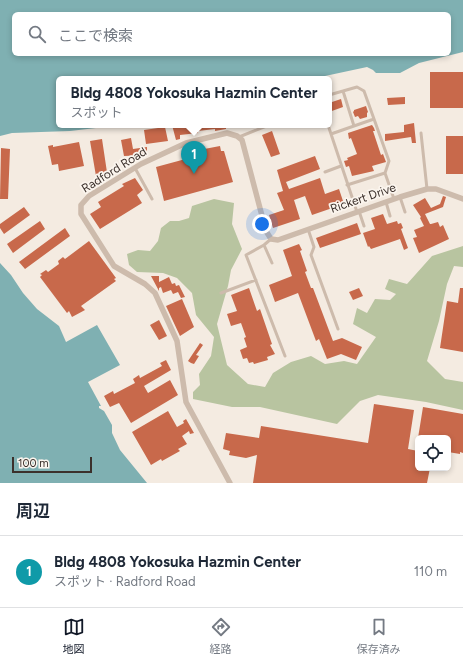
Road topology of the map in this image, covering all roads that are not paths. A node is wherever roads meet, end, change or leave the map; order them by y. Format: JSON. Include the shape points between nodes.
{"nodes":[{"id":1,"x":343,"y":91,"type":"junction"},
{"id":2,"x":332,"y":94,"type":"edge"},
{"id":3,"x":374,"y":119,"type":"junction"},
{"id":4,"x":354,"y":126,"type":"junction"},
{"id":5,"x":262,"y":128,"type":"edge"},
{"id":6,"x":329,"y":128,"type":"edge"},
{"id":7,"x":421,"y":133,"type":"dead end"},
{"id":8,"x":330,"y":134,"type":"junction"},
{"id":9,"x":239,"y":137,"type":"junction"},
{"id":10,"x":341,"y":166,"type":"junction"},
{"id":11,"x":135,"y":168,"type":"junction"},
{"id":12,"x":325,"y":172,"type":"dead end"},
{"id":13,"x":385,"y":173,"type":"junction"},
{"id":14,"x":348,"y":184,"type":"junction"},
{"id":15,"x":427,"y":189,"type":"junction"},
{"id":16,"x":400,"y":197,"type":"junction"},
{"id":17,"x":152,"y":199,"type":"dead end"},
{"id":18,"x":394,"y":199,"type":"junction"},
{"id":19,"x":463,"y":200,"type":"edge"},
{"id":20,"x":386,"y":202,"type":"junction"},
{"id":21,"x":358,"y":212,"type":"junction"},
{"id":22,"x":405,"y":212,"type":"dead end"},
{"id":23,"x":390,"y":216,"type":"dead end"},
{"id":24,"x":364,"y":226,"type":"dead end"},
{"id":25,"x":308,"y":229,"type":"junction"},
{"id":26,"x":271,"y":238,"type":"junction"},
{"id":27,"x":264,"y":245,"type":"junction"},
{"id":28,"x":272,"y":263,"type":"dead end"},
{"id":29,"x":256,"y":280,"type":"junction"},
{"id":30,"x":221,"y":293,"type":"dead end"},
{"id":31,"x":338,"y":329,"type":"dead end"},
{"id":32,"x":284,"y":356,"type":"dead end"},
{"id":33,"x":230,"y":483,"type":"edge"}],
"edges":[{"from":1,"to":2,"type":"lane"},
{"from":1,"to":3,"type":"lane","via":[[357,87],[364,91]]},
{"from":1,"to":4,"type":"lane"},
{"from":3,"to":4,"type":"lane"},
{"from":3,"to":13,"type":"lane","via":[[390,161]]},
{"from":4,"to":8,"type":"lane"},
{"from":5,"to":9,"type":"lane"},
{"from":6,"to":8,"type":"lane"},
{"from":7,"to":15,"type":"lane"},
{"from":8,"to":10,"type":"lane"},
{"from":9,"to":11,"type":"street","name":"Radford Road","via":[[227,133],[186,142]]},
{"from":9,"to":26,"type":"street","via":[[242,140],[266,231]]},
{"from":10,"to":12,"type":"lane"},
{"from":10,"to":14,"type":"lane"},
{"from":11,"to":17,"type":"lane"},
{"from":11,"to":33,"type":"street","name":"Radford Road","via":[[89,196],[81,205],[81,214],[114,266],[145,284],[155,293],[177,342],[186,402]]},
{"from":13,"to":14,"type":"lane"},
{"from":13,"to":18,"type":"lane"},
{"from":14,"to":21,"type":"lane"},
{"from":15,"to":16,"type":"street","name":"Rickert Drive"},
{"from":15,"to":19,"type":"street","name":"Rickert Drive","via":[[436,189]]},
{"from":16,"to":18,"type":"street","name":"Rickert Drive"},
{"from":16,"to":22,"type":"lane"},
{"from":18,"to":20,"type":"street","name":"Rickert Drive"},
{"from":20,"to":21,"type":"street","name":"Rickert Drive"},
{"from":20,"to":23,"type":"lane"},
{"from":21,"to":24,"type":"lane"},
{"from":21,"to":25,"type":"street","name":"Rickert Drive"},
{"from":25,"to":26,"type":"street","name":"Rickert Drive","via":[[278,240]]},
{"from":25,"to":31,"type":"lane","via":[[314,247],[311,255]]},
{"from":26,"to":27,"type":"lane"},
{"from":27,"to":28,"type":"lane"},
{"from":27,"to":29,"type":"lane","via":[[246,255]]},
{"from":29,"to":30,"type":"lane"},
{"from":29,"to":32,"type":"lane"}]}
